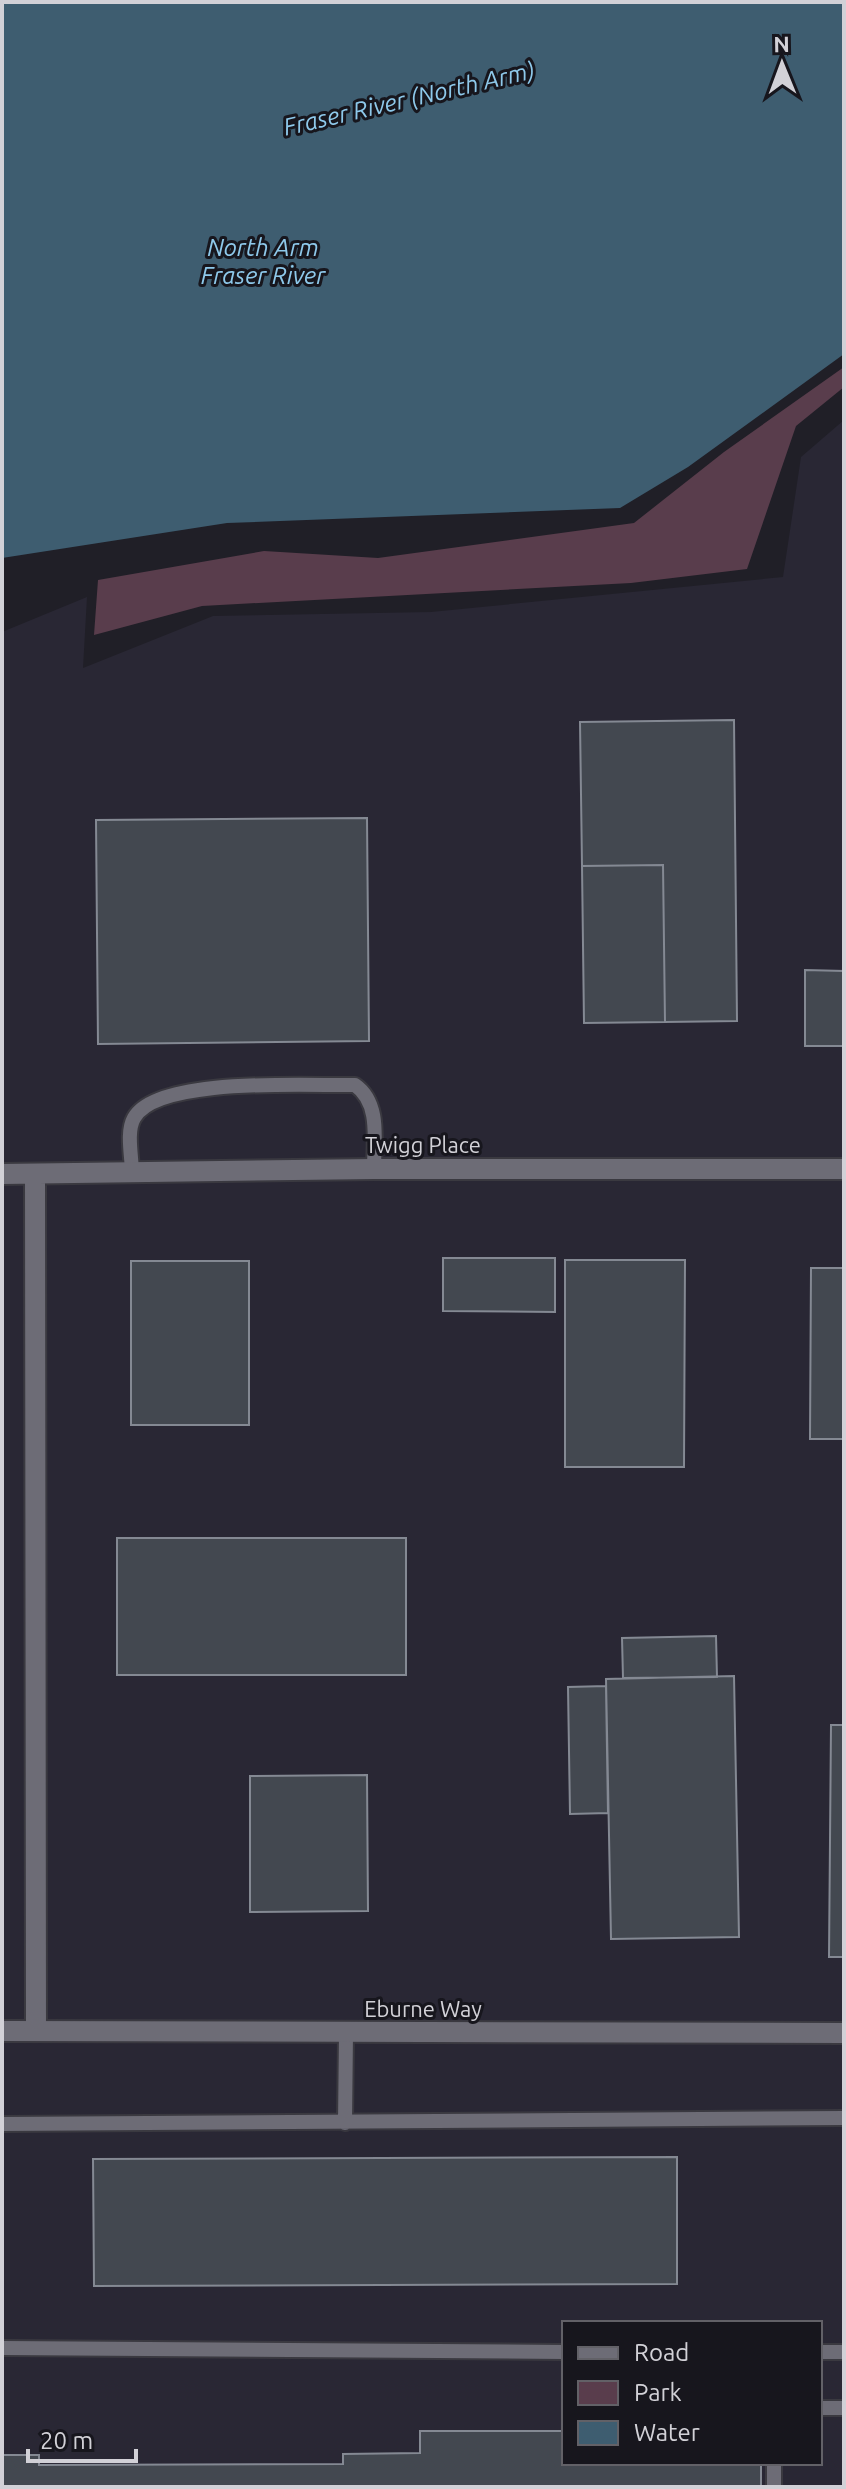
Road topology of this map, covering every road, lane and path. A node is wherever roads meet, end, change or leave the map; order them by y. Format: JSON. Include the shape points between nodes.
{"nodes":[{"id":1,"x":374,"y":1169,"type":"junction"},
{"id":2,"x":844,"y":1169,"type":"edge"},
{"id":3,"x":132,"y":1173,"type":"junction"},
{"id":4,"x":2,"y":1174,"type":"edge"},
{"id":5,"x":35,"y":1174,"type":"junction"},
{"id":6,"x":2,"y":2031,"type":"edge"},
{"id":7,"x":36,"y":2031,"type":"junction"},
{"id":8,"x":346,"y":2033,"type":"junction"},
{"id":9,"x":844,"y":2033,"type":"edge"},
{"id":10,"x":844,"y":2118,"type":"edge"},
{"id":11,"x":345,"y":2123,"type":"junction"},
{"id":12,"x":2,"y":2124,"type":"edge"},
{"id":13,"x":2,"y":2348,"type":"edge"},
{"id":14,"x":562,"y":2352,"type":"edge"},
{"id":15,"x":822,"y":2352,"type":"edge"},
{"id":16,"x":844,"y":2352,"type":"edge"},
{"id":17,"x":822,"y":2408,"type":"edge"},
{"id":18,"x":844,"y":2408,"type":"edge"},
{"id":19,"x":774,"y":2465,"type":"edge"},
{"id":20,"x":774,"y":2487,"type":"edge"}],
"edges":[{"from":1,"to":2,"type":"street","name":"Twigg Place"},
{"from":1,"to":3,"type":"street","name":"Twigg Place"},
{"from":1,"to":3,"type":"lane","via":[[373,1109],[355,1085],[211,1088],[148,1102],[130,1125]]},
{"from":3,"to":5,"type":"street","name":"Twigg Place"},
{"from":4,"to":5,"type":"street","name":"Twigg Place"},
{"from":5,"to":7,"type":"street"},
{"from":6,"to":7,"type":"street","name":"Eburne Way"},
{"from":7,"to":8,"type":"street","name":"Eburne Way"},
{"from":8,"to":9,"type":"street","name":"Eburne Way"},
{"from":8,"to":11,"type":"lane"},
{"from":10,"to":11,"type":"lane"},
{"from":11,"to":12,"type":"lane"},
{"from":13,"to":14,"type":"lane"},
{"from":15,"to":16,"type":"lane"},
{"from":17,"to":18,"type":"lane"},
{"from":19,"to":20,"type":"lane"}]}
